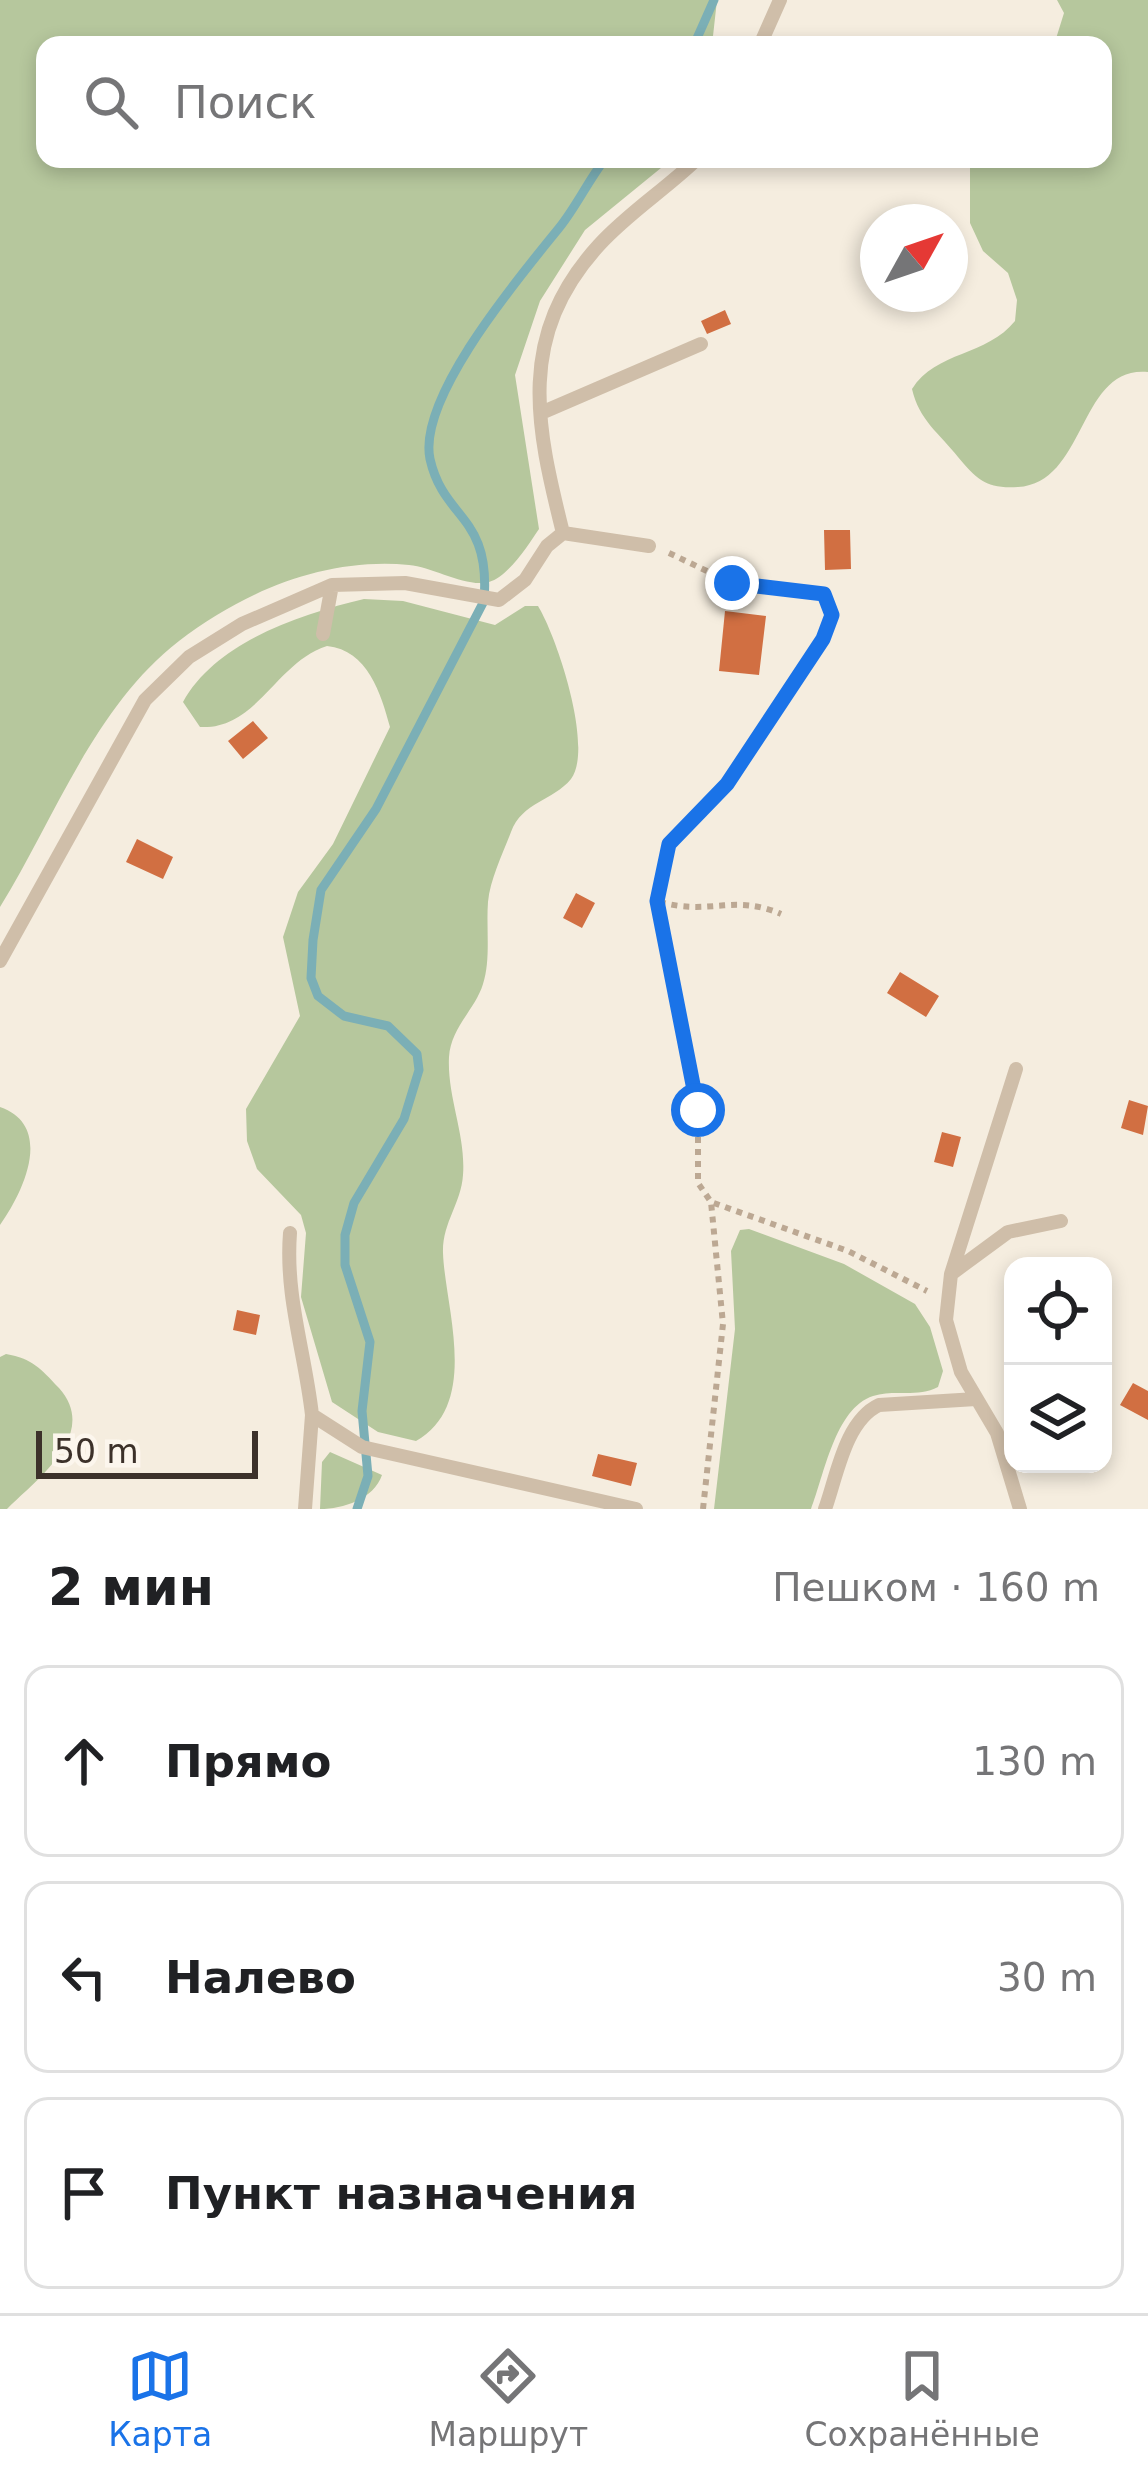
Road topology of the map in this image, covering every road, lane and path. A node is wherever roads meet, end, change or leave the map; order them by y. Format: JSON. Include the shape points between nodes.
{"nodes":[{"id":1,"x":780,"y":0,"type":"edge"},
{"id":2,"x":764,"y":36,"type":"edge"},
{"id":3,"x":687,"y":168,"type":"edge"},
{"id":4,"x":701,"y":344,"type":"dead end"},
{"id":5,"x":541,"y":412,"type":"junction"},
{"id":6,"x":563,"y":533,"type":"junction"},
{"id":7,"x":649,"y":547,"type":"joint"},
{"id":8,"x":332,"y":585,"type":"junction"},
{"id":9,"x":323,"y":634,"type":"dead end"},
{"id":10,"x":657,"y":901,"type":"junction"},
{"id":11,"x":781,"y":914,"type":"dead end"},
{"id":12,"x":0,"y":961,"type":"edge"},
{"id":13,"x":1016,"y":1069,"type":"dead end"},
{"id":14,"x":711,"y":1202,"type":"junction"},
{"id":15,"x":1061,"y":1221,"type":"dead end"},
{"id":16,"x":290,"y":1233,"type":"dead end"},
{"id":17,"x":951,"y":1274,"type":"junction"},
{"id":18,"x":947,"y":1299,"type":"junction"},
{"id":19,"x":976,"y":1399,"type":"junction"},
{"id":20,"x":312,"y":1415,"type":"junction"},
{"id":21,"x":305,"y":1509,"type":"edge"},
{"id":22,"x":636,"y":1509,"type":"edge"},
{"id":23,"x":704,"y":1509,"type":"edge"},
{"id":24,"x":825,"y":1509,"type":"edge"},
{"id":25,"x":1021,"y":1509,"type":"edge"}],
"edges":[{"from":1,"to":2,"type":"lane"},
{"from":3,"to":5,"type":"lane","via":[[598,246],[578,275],[539,350]]},
{"from":4,"to":5,"type":"lane"},
{"from":5,"to":6,"type":"lane"},
{"from":6,"to":7,"type":"lane"},
{"from":6,"to":8,"type":"lane","via":[[499,600],[405,583]]},
{"from":7,"to":10,"type":"path","via":[[732,583],[824,594],[832,615],[727,784],[669,844]]},
{"from":8,"to":9,"type":"lane"},
{"from":8,"to":12,"type":"lane","via":[[242,624],[189,657],[146,700]]},
{"from":10,"to":11,"type":"path","via":[[698,911],[745,903]]},
{"from":10,"to":14,"type":"path","via":[[698,1110],[698,1183]]},
{"from":13,"to":17,"type":"lane"},
{"from":14,"to":18,"type":"path","via":[[848,1251]]},
{"from":14,"to":23,"type":"path","via":[[723,1324]]},
{"from":15,"to":17,"type":"lane","via":[[1008,1232]]},
{"from":16,"to":20,"type":"lane","via":[[288,1299]]},
{"from":17,"to":18,"type":"lane"},
{"from":18,"to":19,"type":"lane","via":[[950,1343]]},
{"from":19,"to":24,"type":"lane","via":[[867,1411]]},
{"from":19,"to":25,"type":"lane","via":[[997,1433]]},
{"from":20,"to":21,"type":"lane"},
{"from":20,"to":22,"type":"lane","via":[[362,1447]]}]}
